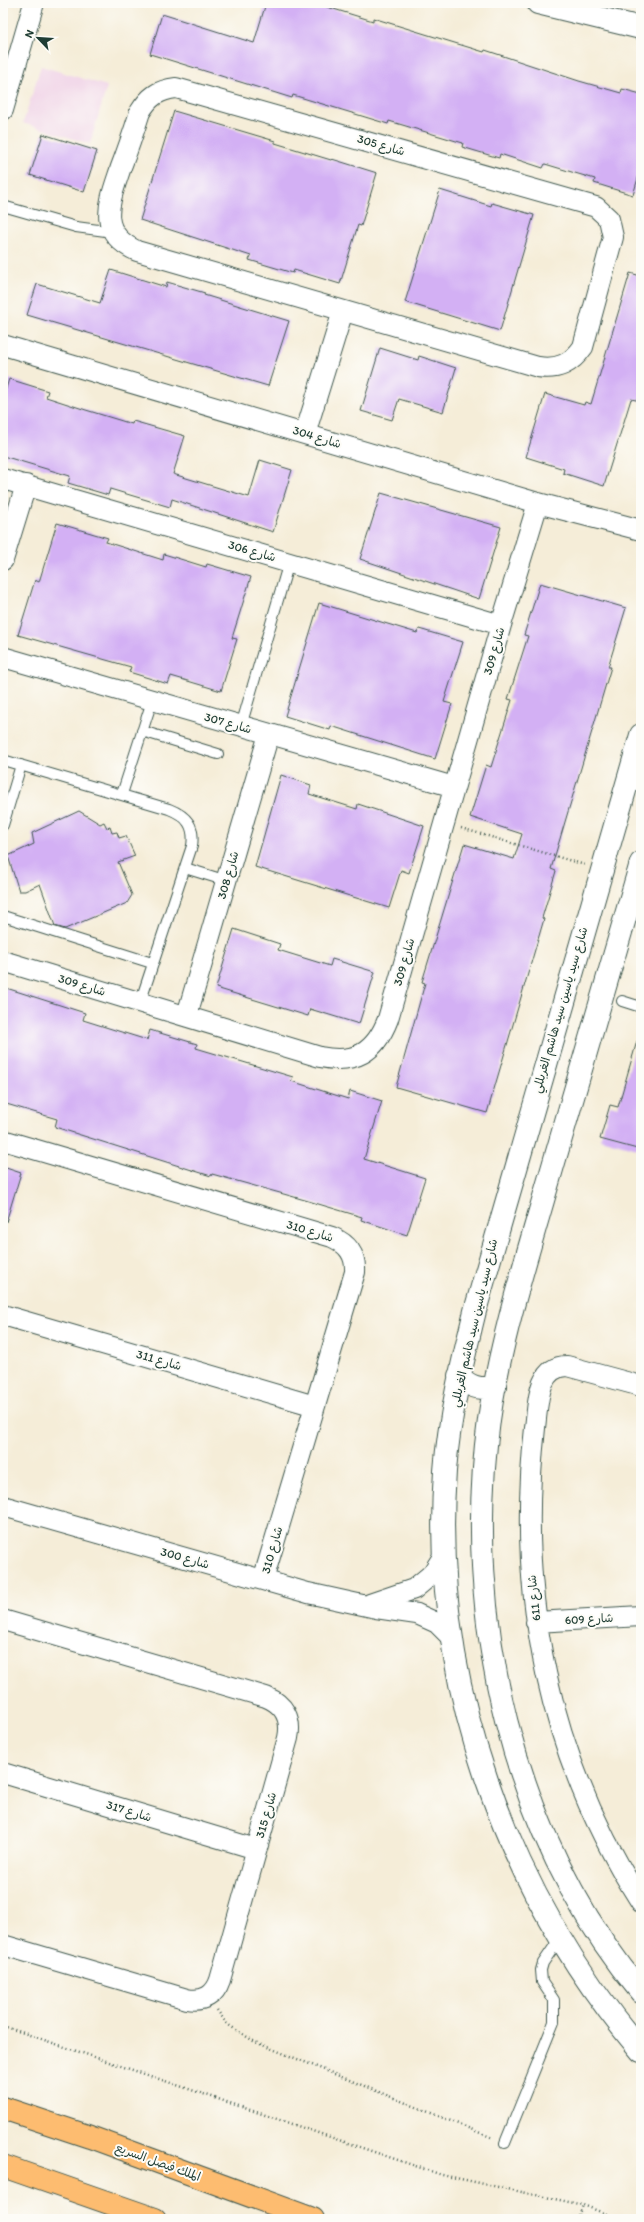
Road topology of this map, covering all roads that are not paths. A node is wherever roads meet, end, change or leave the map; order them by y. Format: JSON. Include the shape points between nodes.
{"nodes":[{"id":1,"x":34,"y":3,"type":"edge"},
{"id":2,"x":538,"y":3,"type":"edge"},
{"id":3,"x":641,"y":28,"type":"edge"},
{"id":4,"x":12,"y":50,"type":"edge"},
{"id":5,"x":3,"y":110,"type":"edge"},
{"id":6,"x":3,"y":206,"type":"edge"},
{"id":7,"x":113,"y":232,"type":"junction"},
{"id":8,"x":343,"y":311,"type":"junction"},
{"id":9,"x":3,"y":345,"type":"edge"},
{"id":10,"x":305,"y":434,"type":"junction"},
{"id":11,"x":3,"y":479,"type":"edge"},
{"id":12,"x":26,"y":485,"type":"junction"},
{"id":13,"x":538,"y":503,"type":"junction"},
{"id":14,"x":638,"y":530,"type":"edge"},
{"id":15,"x":3,"y":560,"type":"edge"},
{"id":16,"x":289,"y":562,"type":"junction"},
{"id":17,"x":501,"y":625,"type":"junction"},
{"id":18,"x":3,"y":657,"type":"edge"},
{"id":19,"x":152,"y":701,"type":"junction"},
{"id":20,"x":241,"y":726,"type":"junction"},
{"id":21,"x":142,"y":731,"type":"junction"},
{"id":22,"x":269,"y":734,"type":"junction"},
{"id":23,"x":641,"y":735,"type":"edge"},
{"id":24,"x":218,"y":754,"type":"dead end"},
{"id":25,"x":3,"y":760,"type":"edge"},
{"id":26,"x":21,"y":766,"type":"junction"},
{"id":27,"x":454,"y":787,"type":"junction"},
{"id":28,"x":122,"y":794,"type":"junction"},
{"id":29,"x":3,"y":825,"type":"edge"},
{"id":30,"x":641,"y":863,"type":"edge"},
{"id":31,"x":185,"y":868,"type":"junction"},
{"id":32,"x":227,"y":881,"type":"junction"},
{"id":33,"x":3,"y":916,"type":"edge"},
{"id":34,"x":3,"y":961,"type":"edge"},
{"id":35,"x":152,"y":963,"type":"junction"},
{"id":36,"x":622,"y":1001,"type":"dead end"},
{"id":37,"x":140,"y":1003,"type":"junction"},
{"id":38,"x":641,"y":1007,"type":"edge"},
{"id":39,"x":187,"y":1015,"type":"junction"},
{"id":40,"x":3,"y":1140,"type":"edge"},
{"id":41,"x":3,"y":1315,"type":"edge"},
{"id":42,"x":459,"y":1376,"type":"junction"},
{"id":43,"x":641,"y":1386,"type":"edge"},
{"id":44,"x":495,"y":1387,"type":"junction"},
{"id":45,"x":315,"y":1406,"type":"junction"},
{"id":46,"x":3,"y":1506,"type":"edge"},
{"id":47,"x":444,"y":1555,"type":"junction"},
{"id":48,"x":263,"y":1580,"type":"junction"},
{"id":49,"x":368,"y":1605,"type":"junction"},
{"id":50,"x":641,"y":1616,"type":"edge"},
{"id":51,"x":3,"y":1620,"type":"edge"},
{"id":52,"x":536,"y":1622,"type":"junction"},
{"id":53,"x":451,"y":1637,"type":"junction"},
{"id":54,"x":3,"y":1774,"type":"edge"},
{"id":55,"x":256,"y":1849,"type":"junction"},
{"id":56,"x":641,"y":1902,"type":"edge"},
{"id":57,"x":560,"y":1938,"type":"junction"},
{"id":58,"x":3,"y":1945,"type":"edge"},
{"id":59,"x":641,"y":1992,"type":"edge"},
{"id":60,"x":641,"y":2051,"type":"edge"},
{"id":61,"x":3,"y":2108,"type":"edge"},
{"id":62,"x":505,"y":2143,"type":"road end"},
{"id":63,"x":3,"y":2166,"type":"edge"},
{"id":64,"x":155,"y":2219,"type":"edge"},
{"id":65,"x":313,"y":2219,"type":"edge"}],
"edges":[{"from":1,"to":4,"type":"street"},
{"from":2,"to":3,"type":"street"},
{"from":4,"to":5,"type":"street"},
{"from":6,"to":7,"type":"lane","via":[[76,227]]},
{"from":7,"to":8,"type":"street","name":"شارع 305","via":[[123,243],[137,251]]},
{"from":7,"to":8,"type":"street","name":"شارع 305","via":[[109,222],[110,202],[140,112],[154,94],[176,88],[587,204],[603,212],[612,228],[611,246],[583,347],[577,356],[559,367],[538,367]]},
{"from":8,"to":10,"type":"street"},
{"from":9,"to":10,"type":"street","name":"شارع 304"},
{"from":10,"to":13,"type":"street","name":"شارع 304"},
{"from":11,"to":12,"type":"street","name":"شارع 306"},
{"from":12,"to":15,"type":"street"},
{"from":12,"to":16,"type":"street","name":"شارع 306"},
{"from":13,"to":14,"type":"street","name":"شارع 304"},
{"from":13,"to":17,"type":"street","name":"شارع 309"},
{"from":16,"to":17,"type":"street","name":"شارع 306"},
{"from":16,"to":20,"type":"lane"},
{"from":17,"to":27,"type":"street","name":"شارع 309"},
{"from":18,"to":19,"type":"street","name":"شارع 307"},
{"from":19,"to":20,"type":"street","name":"شارع 307"},
{"from":19,"to":21,"type":"lane"},
{"from":20,"to":22,"type":"street","name":"شارع 307"},
{"from":21,"to":24,"type":"lane"},
{"from":21,"to":28,"type":"lane"},
{"from":22,"to":27,"type":"street","name":"شارع 307"},
{"from":22,"to":32,"type":"street","name":"شارع 308"},
{"from":23,"to":42,"type":"street","name":"شارع سيد ياسين سيد هاشم الغربللي","via":[[492,1246]]},
{"from":25,"to":26,"type":"lane"},
{"from":26,"to":28,"type":"lane"},
{"from":26,"to":29,"type":"lane"},
{"from":27,"to":39,"type":"street","name":"شارع 309","via":[[388,1019],[381,1036],[370,1049],[354,1057],[337,1060]]},
{"from":28,"to":31,"type":"lane","via":[[176,812],[189,822],[193,838]]},
{"from":30,"to":44,"type":"street","via":[[528,1254]]},
{"from":31,"to":32,"type":"lane"},
{"from":31,"to":35,"type":"lane"},
{"from":32,"to":39,"type":"street","name":"شارع 308"},
{"from":33,"to":35,"type":"lane"},
{"from":34,"to":37,"type":"street","name":"شارع 309"},
{"from":35,"to":37,"type":"lane"},
{"from":36,"to":38,"type":"lane"},
{"from":37,"to":39,"type":"street","name":"شارع 309"},
{"from":40,"to":45,"type":"street","name":"شارع 310","via":[[332,1237],[346,1244],[354,1257],[355,1272]]},
{"from":41,"to":45,"type":"street","name":"شارع 311"},
{"from":42,"to":44,"type":"street","via":[[471,1386]]},
{"from":42,"to":47,"type":"street","name":"شارع سيد ياسين سيد هاشم الغربللي","via":[[445,1471]]},
{"from":43,"to":52,"type":"street","name":"شارع 611","via":[[567,1366],[550,1370],[543,1380],[532,1454],[530,1498],[529,1540]]},
{"from":44,"to":59,"type":"street","via":[[488,1426],[482,1493],[482,1570],[490,1643],[503,1707],[526,1783],[555,1853],[588,1915]]},
{"from":45,"to":48,"type":"street","name":"شارع 310"},
{"from":46,"to":48,"type":"street","name":"شارع 300"},
{"from":47,"to":49,"type":"street","via":[[432,1574],[414,1588]]},
{"from":47,"to":53,"type":"street","name":"شارع سيد ياسين سيد هاشم الغربللي"},
{"from":48,"to":49,"type":"street","name":"شارع 300","via":[[328,1598]]},
{"from":49,"to":53,"type":"street","name":"شارع 300","via":[[417,1614],[436,1623]]},
{"from":50,"to":52,"type":"street","name":"شارع 609"},
{"from":51,"to":55,"type":"street","name":"شارع 315","via":[[258,1695],[279,1704],[287,1716],[289,1731]]},
{"from":52,"to":56,"type":"street","name":"شارع 611","via":[[552,1702],[577,1780],[610,1850]]},
{"from":53,"to":57,"type":"street","name":"شارع سيد ياسين سيد هاشم الغربللي","via":[[469,1722],[492,1798],[508,1839]]},
{"from":54,"to":55,"type":"street","name":"شارع 317"},
{"from":55,"to":58,"type":"street","name":"شارع 315","via":[[218,1986],[202,1999],[188,1999]]},
{"from":57,"to":60,"type":"street","name":"شارع سيد ياسين سيد هاشم الغربللي","via":[[596,1994]]},
{"from":57,"to":62,"type":"lane","via":[[541,1970],[542,1982],[554,2000],[554,2022]]},
{"from":61,"to":65,"type":"highway","name":"الملك فيصل السريع","via":[[90,2137]]},
{"from":63,"to":64,"type":"highway"}]}
